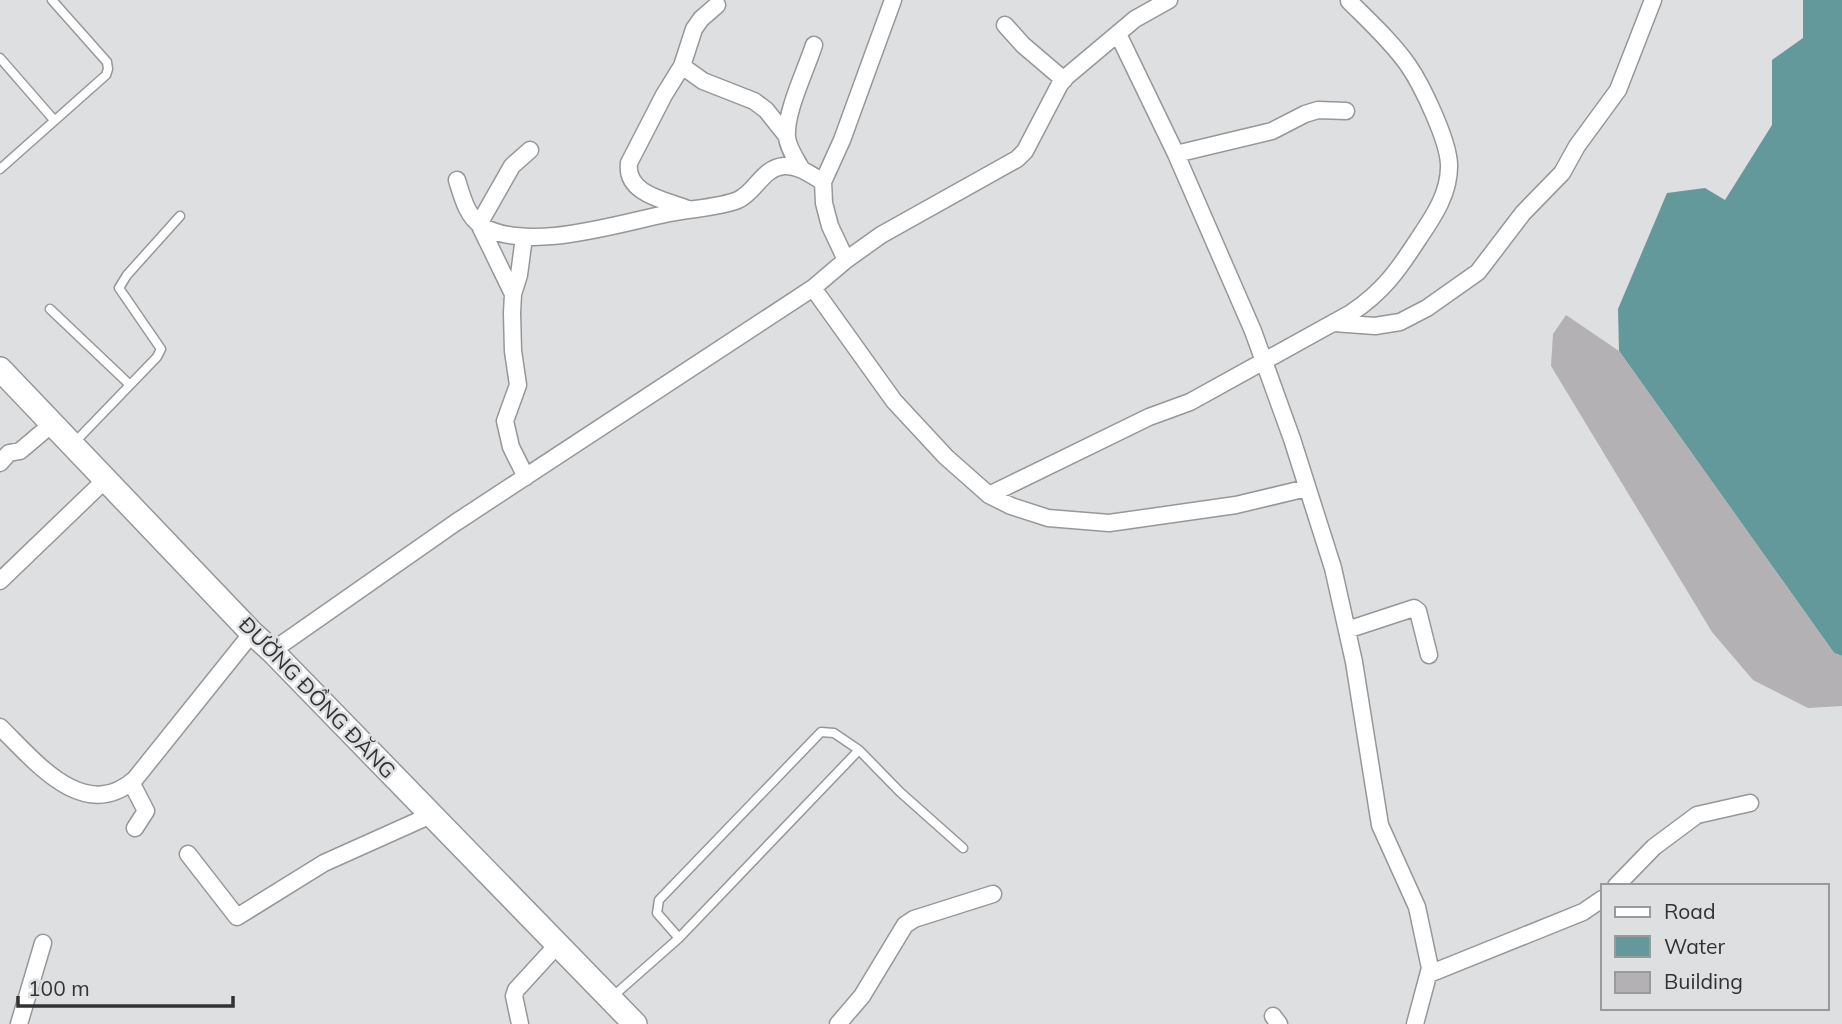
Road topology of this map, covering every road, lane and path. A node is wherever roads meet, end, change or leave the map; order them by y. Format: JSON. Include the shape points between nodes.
{"nodes":[{"id":1,"x":52,"y":0,"type":"edge"},
{"id":2,"x":893,"y":0,"type":"edge"},
{"id":3,"x":1169,"y":0,"type":"edge"},
{"id":4,"x":1347,"y":0,"type":"edge"},
{"id":5,"x":1653,"y":0,"type":"edge"},
{"id":6,"x":717,"y":5,"type":"dead end"},
{"id":7,"x":1005,"y":25,"type":"dead end"},
{"id":8,"x":1118,"y":34,"type":"junction"},
{"id":9,"x":814,"y":45,"type":"dead end"},
{"id":10,"x":0,"y":58,"type":"edge"},
{"id":11,"x":682,"y":66,"type":"junction"},
{"id":12,"x":1064,"y":80,"type":"junction"},
{"id":13,"x":1346,"y":111,"type":"dead end"},
{"id":14,"x":54,"y":120,"type":"junction"},
{"id":15,"x":786,"y":135,"type":"junction"},
{"id":16,"x":530,"y":150,"type":"dead end"},
{"id":17,"x":1177,"y":154,"type":"junction"},
{"id":18,"x":801,"y":168,"type":"junction"},
{"id":19,"x":0,"y":169,"type":"edge"},
{"id":20,"x":457,"y":180,"type":"dead end"},
{"id":21,"x":823,"y":182,"type":"junction"},
{"id":22,"x":688,"y":209,"type":"junction"},
{"id":23,"x":180,"y":216,"type":"dead end"},
{"id":24,"x":479,"y":224,"type":"junction"},
{"id":25,"x":524,"y":237,"type":"junction"},
{"id":26,"x":846,"y":260,"type":"junction"},
{"id":27,"x":813,"y":288,"type":"junction"},
{"id":28,"x":513,"y":294,"type":"junction"},
{"id":29,"x":50,"y":309,"type":"dead end"},
{"id":30,"x":1333,"y":323,"type":"junction"},
{"id":31,"x":1264,"y":360,"type":"junction"},
{"id":32,"x":0,"y":369,"type":"edge"},
{"id":33,"x":129,"y":384,"type":"junction"},
{"id":34,"x":52,"y":424,"type":"junction"},
{"id":35,"x":72,"y":445,"type":"junction"},
{"id":36,"x":0,"y":463,"type":"edge"},
{"id":37,"x":526,"y":477,"type":"junction"},
{"id":38,"x":105,"y":480,"type":"junction"},
{"id":39,"x":1307,"y":488,"type":"junction"},
{"id":40,"x":989,"y":495,"type":"junction"},
{"id":41,"x":0,"y":581,"type":"edge"},
{"id":42,"x":1348,"y":630,"type":"junction"},
{"id":43,"x":252,"y":633,"type":"junction"},
{"id":44,"x":272,"y":651,"type":"junction"},
{"id":45,"x":1429,"y":655,"type":"dead end"},
{"id":46,"x":0,"y":727,"type":"edge"},
{"id":47,"x":859,"y":750,"type":"junction"},
{"id":48,"x":131,"y":782,"type":"junction"},
{"id":49,"x":1750,"y":803,"type":"dead end"},
{"id":50,"x":431,"y":815,"type":"junction"},
{"id":51,"x":135,"y":828,"type":"dead end"},
{"id":52,"x":963,"y":848,"type":"dead end"},
{"id":53,"x":188,"y":854,"type":"dead end"},
{"id":54,"x":1618,"y":884,"type":"edge"},
{"id":55,"x":993,"y":894,"type":"dead end"},
{"id":56,"x":1601,"y":900,"type":"edge"},
{"id":57,"x":679,"y":938,"type":"junction"},
{"id":58,"x":43,"y":943,"type":"dead end"},
{"id":59,"x":559,"y":943,"type":"junction"},
{"id":60,"x":1429,"y":975,"type":"junction"},
{"id":61,"x":611,"y":998,"type":"junction"},
{"id":62,"x":19,"y":1024,"type":"edge"},
{"id":63,"x":520,"y":1024,"type":"edge"},
{"id":64,"x":635,"y":1024,"type":"edge"},
{"id":65,"x":838,"y":1024,"type":"edge"},
{"id":66,"x":1415,"y":1024,"type":"edge"}],
"edges":[{"from":1,"to":14,"type":"lane","via":[[107,62],[108,69]]},
{"from":2,"to":21,"type":"street"},
{"from":3,"to":8,"type":"street"},
{"from":4,"to":30,"type":"street","via":[[1408,65],[1445,143],[1449,164],[1439,207],[1398,271],[1374,297]]},
{"from":5,"to":30,"type":"street","via":[[1618,90],[1562,173],[1523,213],[1478,272],[1400,322],[1376,326]]},
{"from":6,"to":11,"type":"street","via":[[694,29]]},
{"from":7,"to":12,"type":"street"},
{"from":8,"to":12,"type":"street"},
{"from":8,"to":17,"type":"street"},
{"from":9,"to":15,"type":"street"},
{"from":10,"to":14,"type":"lane"},
{"from":11,"to":15,"type":"street","via":[[703,81],[754,101]]},
{"from":11,"to":22,"type":"street","via":[[629,163],[628,173],[636,188]]},
{"from":12,"to":26,"type":"street","via":[[1017,159],[881,235]]},
{"from":13,"to":17,"type":"street","via":[[1318,110],[1272,131]]},
{"from":14,"to":19,"type":"lane"},
{"from":15,"to":18,"type":"street"},
{"from":16,"to":24,"type":"street","via":[[512,166]]},
{"from":17,"to":31,"type":"street"},
{"from":18,"to":21,"type":"street"},
{"from":18,"to":22,"type":"street","via":[[776,168],[736,201]]},
{"from":20,"to":24,"type":"street","via":[[466,206]]},
{"from":21,"to":26,"type":"street","via":[[830,226]]},
{"from":22,"to":25,"type":"street","via":[[610,226]]},
{"from":23,"to":33,"type":"lane","via":[[119,288],[161,349]]},
{"from":24,"to":25,"type":"street","via":[[496,233]]},
{"from":24,"to":28,"type":"street"},
{"from":25,"to":28,"type":"street"},
{"from":26,"to":27,"type":"street"},
{"from":27,"to":37,"type":"street"},
{"from":27,"to":40,"type":"street","via":[[894,401]]},
{"from":28,"to":37,"type":"street","via":[[518,385],[505,421],[511,447]]},
{"from":29,"to":33,"type":"lane"},
{"from":30,"to":31,"type":"street"},
{"from":31,"to":39,"type":"street"},
{"from":31,"to":40,"type":"street","via":[[1190,402],[1149,417]]},
{"from":32,"to":34,"type":"main road","name":"ĐƯỜNG ĐỒNG ĐĂNG"},
{"from":33,"to":35,"type":"lane"},
{"from":34,"to":35,"type":"main road","name":"ĐƯỜNG ĐỒNG ĐĂNG"},
{"from":34,"to":36,"type":"street"},
{"from":35,"to":38,"type":"main road","name":"ĐƯỜNG ĐỒNG ĐĂNG"},
{"from":37,"to":44,"type":"street"},
{"from":38,"to":41,"type":"street"},
{"from":38,"to":43,"type":"main road","name":"ĐƯỜNG ĐỒNG ĐĂNG"},
{"from":39,"to":40,"type":"street","via":[[1236,505],[1109,523],[1048,518]]},
{"from":39,"to":42,"type":"street"},
{"from":42,"to":45,"type":"street","via":[[1414,608]]},
{"from":42,"to":60,"type":"street","via":[[1380,825],[1417,907]]},
{"from":43,"to":44,"type":"main road","name":"ĐƯỜNG ĐỒNG ĐĂNG"},
{"from":43,"to":48,"type":"street"},
{"from":44,"to":50,"type":"main road","name":"ĐƯỜNG ĐỒNG ĐĂNG"},
{"from":46,"to":48,"type":"street","via":[[61,784],[76,791],[114,793]]},
{"from":47,"to":52,"type":"lane"},
{"from":47,"to":57,"type":"lane"},
{"from":47,"to":57,"type":"lane","via":[[834,733],[821,732],[659,901],[657,914]]},
{"from":48,"to":51,"type":"street","via":[[146,811]]},
{"from":49,"to":54,"type":"street","via":[[1697,815],[1654,847]]},
{"from":50,"to":53,"type":"street","via":[[324,863],[237,917]]},
{"from":50,"to":59,"type":"main road","name":"ĐƯỜNG ĐỒNG ĐĂNG"},
{"from":55,"to":65,"type":"street","via":[[905,925],[862,996]]},
{"from":56,"to":60,"type":"street","via":[[1583,912]]},
{"from":57,"to":61,"type":"lane"},
{"from":58,"to":62,"type":"street"},
{"from":59,"to":61,"type":"main road","name":"ĐƯỜNG ĐỒNG ĐĂNG"},
{"from":59,"to":63,"type":"street","via":[[516,990]]},
{"from":60,"to":66,"type":"street"},
{"from":61,"to":64,"type":"main road","name":"ĐƯỜNG ĐỒNG ĐĂNG"}]}
